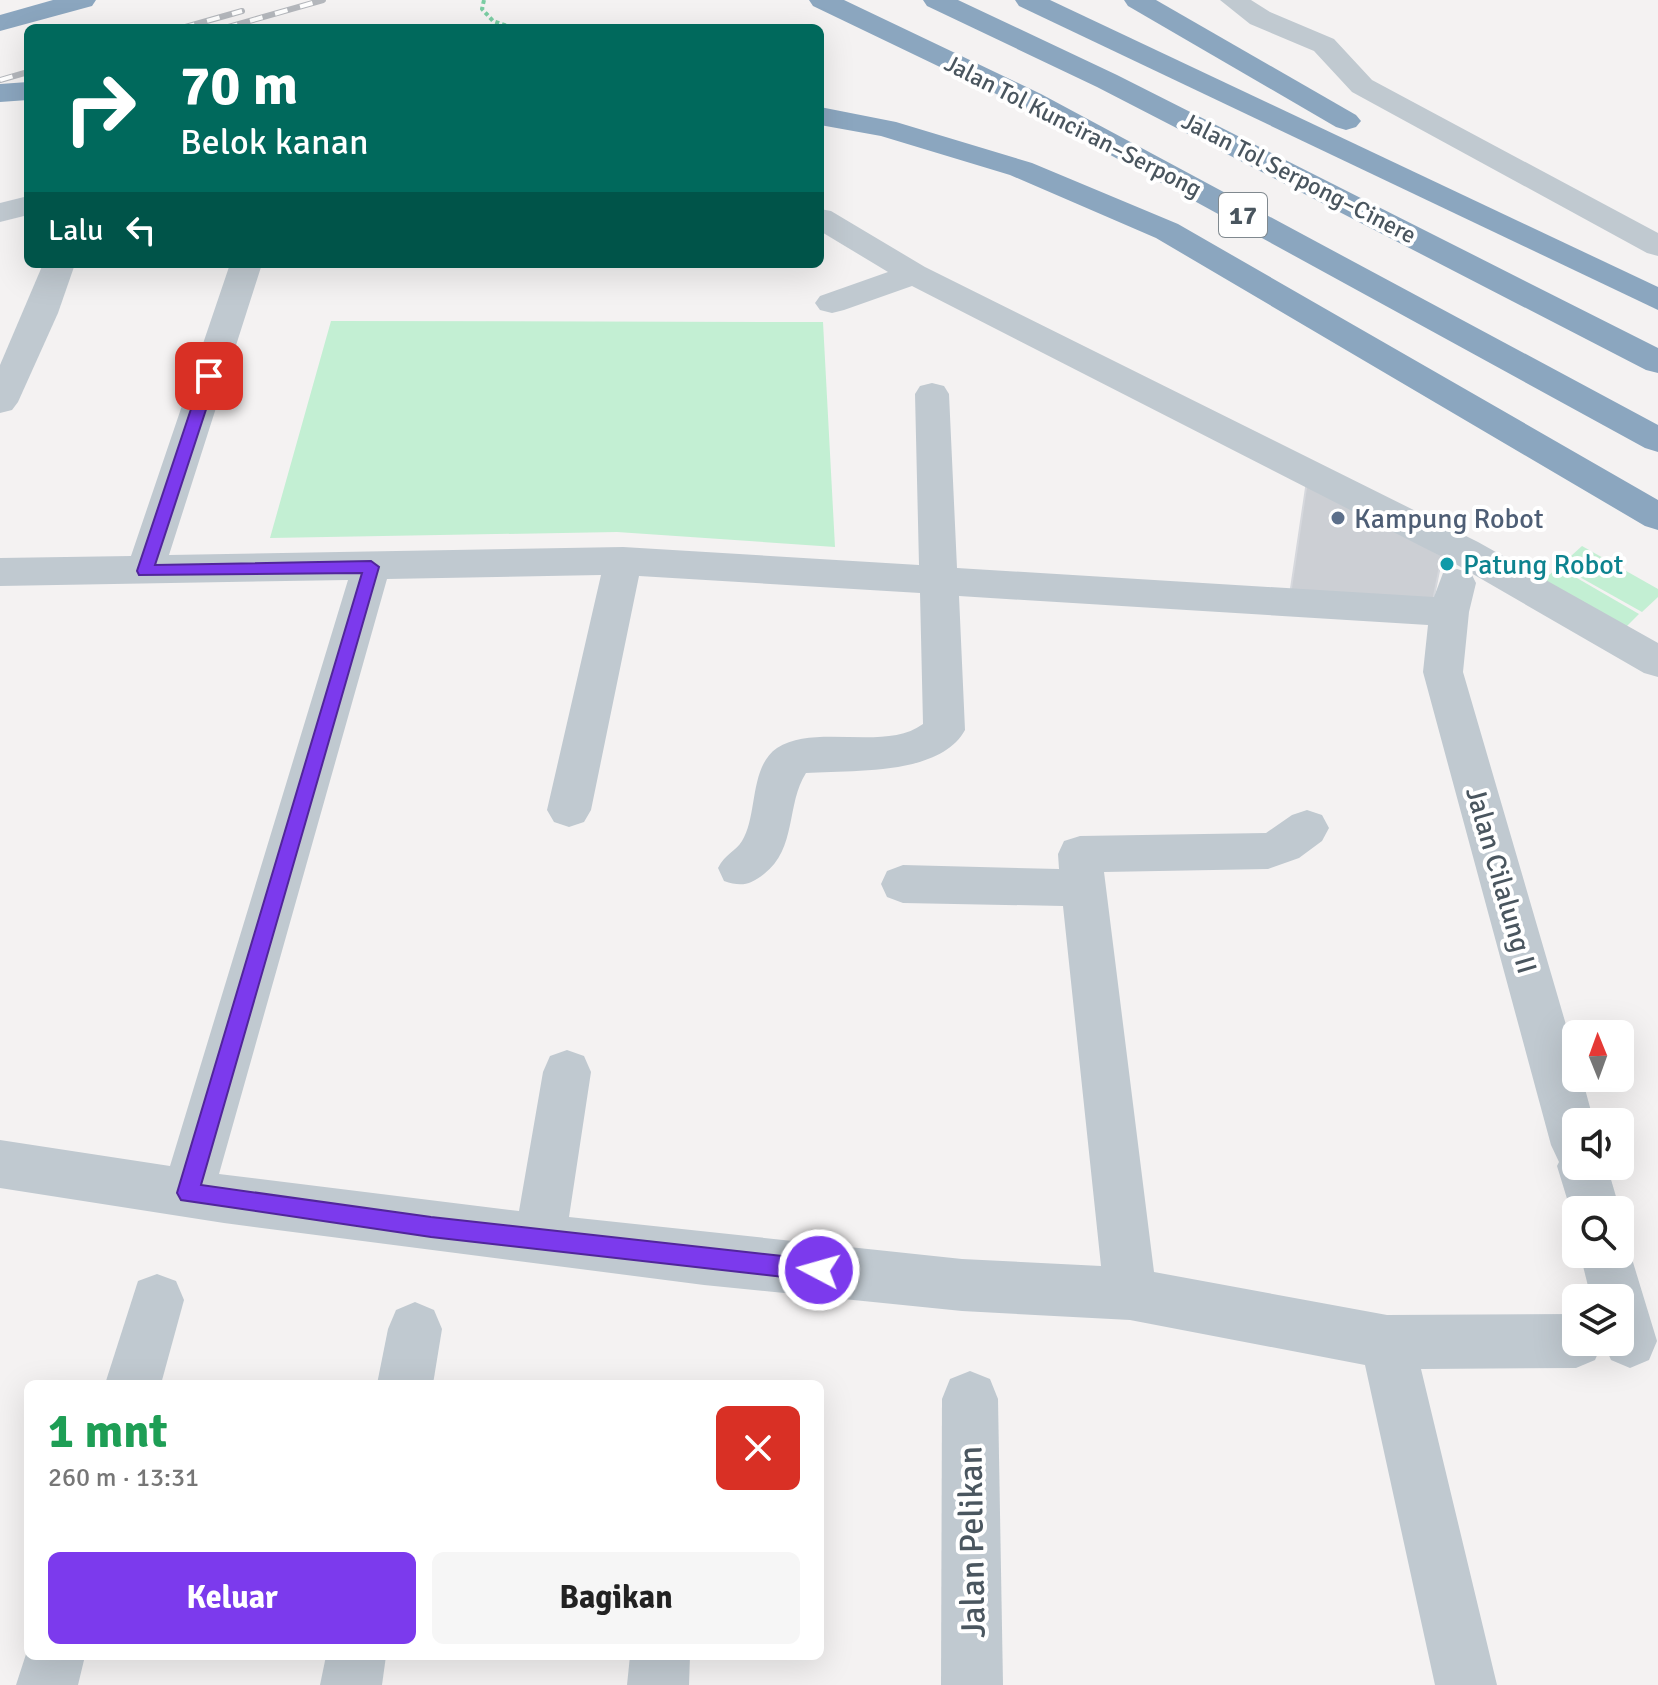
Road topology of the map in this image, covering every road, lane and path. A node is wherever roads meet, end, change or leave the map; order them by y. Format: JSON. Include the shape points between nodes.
{"nodes":[{"id":1,"x":83,"y":0,"type":"edge"},
{"id":2,"x":484,"y":0,"type":"edge"},
{"id":3,"x":822,"y":0,"type":"edge"},
{"id":4,"x":936,"y":0,"type":"edge"},
{"id":5,"x":1028,"y":0,"type":"edge"},
{"id":6,"x":1137,"y":0,"type":"edge"},
{"id":7,"x":1233,"y":0,"type":"edge"},
{"id":8,"x":0,"y":23,"type":"edge"},
{"id":9,"x":502,"y":24,"type":"edge"},
{"id":10,"x":24,"y":91,"type":"edge"},
{"id":11,"x":0,"y":93,"type":"edge"},
{"id":12,"x":824,"y":117,"type":"edge"},
{"id":13,"x":24,"y":206,"type":"edge"},
{"id":14,"x":0,"y":213,"type":"edge"},
{"id":15,"x":824,"y":220,"type":"edge"},
{"id":16,"x":1658,"y":246,"type":"edge"},
{"id":17,"x":58,"y":268,"type":"edge"},
{"id":18,"x":245,"y":268,"type":"edge"},
{"id":19,"x":1605,"y":272,"type":"junction"},
{"id":20,"x":914,"y":274,"type":"junction"},
{"id":21,"x":1658,"y":300,"type":"edge"},
{"id":22,"x":832,"y":303,"type":"dead end"},
{"id":23,"x":1658,"y":362,"type":"edge"},
{"id":24,"x":932,"y":394,"type":"dead end"},
{"id":25,"x":0,"y":402,"type":"edge"},
{"id":26,"x":1658,"y":440,"type":"edge"},
{"id":27,"x":1658,"y":517,"type":"edge"},
{"id":28,"x":1465,"y":552,"type":"junction"},
{"id":29,"x":623,"y":561,"type":"junction"},
{"id":30,"x":371,"y":567,"type":"junction"},
{"id":31,"x":145,"y":571,"type":"junction"},
{"id":32,"x":0,"y":572,"type":"edge"},
{"id":33,"x":940,"y":583,"type":"junction"},
{"id":34,"x":1449,"y":612,"type":"junction"},
{"id":35,"x":1658,"y":662,"type":"edge"},
{"id":36,"x":569,"y":810,"type":"dead end"},
{"id":37,"x":1307,"y":828,"type":"dead end"},
{"id":38,"x":740,"y":868,"type":"dead end"},
{"id":39,"x":903,"y":884,"type":"dead end"},
{"id":40,"x":1084,"y":888,"type":"junction"},
{"id":41,"x":567,"y":1072,"type":"dead end"},
{"id":42,"x":1566,"y":1108,"type":"edge"},
{"id":43,"x":0,"y":1164,"type":"edge"},
{"id":44,"x":188,"y":1193,"type":"junction"},
{"id":45,"x":540,"y":1239,"type":"junction"},
{"id":46,"x":1130,"y":1294,"type":"junction"},
{"id":47,"x":157,"y":1300,"type":"dead end"},
{"id":48,"x":415,"y":1329,"type":"dead end"},
{"id":49,"x":1562,"y":1341,"type":"edge"},
{"id":50,"x":1387,"y":1342,"type":"junction"},
{"id":51,"x":134,"y":1380,"type":"edge"},
{"id":52,"x":406,"y":1380,"type":"edge"},
{"id":53,"x":970,"y":1399,"type":"dead end"},
{"id":54,"x":54,"y":1660,"type":"edge"},
{"id":55,"x":355,"y":1660,"type":"edge"},
{"id":56,"x":660,"y":1660,"type":"edge"},
{"id":57,"x":47,"y":1685,"type":"edge"},
{"id":58,"x":351,"y":1685,"type":"edge"},
{"id":59,"x":658,"y":1685,"type":"edge"},
{"id":60,"x":972,"y":1685,"type":"edge"},
{"id":61,"x":1466,"y":1685,"type":"edge"}],
"edges":[{"from":1,"to":8,"type":"highway"},
{"from":2,"to":9,"type":"path","via":[[482,9]]},
{"from":3,"to":26,"type":"highway","name":"Jalan Tol Kunciran–Serpong","number":"17","via":[[1031,100]]},
{"from":4,"to":23,"type":"highway","name":"Jalan Tol Serpong–Cinere","number":"17","via":[[1107,81]]},
{"from":5,"to":19,"type":"highway"},
{"from":6,"to":19,"type":"highway"},
{"from":7,"to":16,"type":"street","via":[[1260,18],[1324,45],[1362,86]]},
{"from":10,"to":11,"type":"highway"},
{"from":12,"to":27,"type":"highway","via":[[886,128],[1021,169],[1167,231]]},
{"from":13,"to":14,"type":"street"},
{"from":15,"to":20,"type":"street"},
{"from":17,"to":25,"type":"street"},
{"from":18,"to":31,"type":"street"},
{"from":19,"to":21,"type":"highway"},
{"from":20,"to":22,"type":"street"},
{"from":20,"to":28,"type":"street"},
{"from":24,"to":33,"type":"street"},
{"from":28,"to":34,"type":"street","name":"Jalan Cilalung II"},
{"from":28,"to":35,"type":"street"},
{"from":29,"to":30,"type":"street"},
{"from":29,"to":33,"type":"street"},
{"from":29,"to":36,"type":"street"},
{"from":30,"to":31,"type":"street"},
{"from":30,"to":44,"type":"street"},
{"from":31,"to":32,"type":"street"},
{"from":33,"to":34,"type":"street"},
{"from":33,"to":38,"type":"street","via":[[944,730],[909,747],[792,760],[784,769],[761,852]]},
{"from":34,"to":42,"type":"street","name":"Jalan Cilalung II","via":[[1443,672]]},
{"from":37,"to":40,"type":"street","via":[[1268,851],[1080,854]]},
{"from":39,"to":40,"type":"street"},
{"from":40,"to":46,"type":"street"},
{"from":41,"to":45,"type":"street"},
{"from":43,"to":44,"type":"street"},
{"from":44,"to":45,"type":"street"},
{"from":45,"to":46,"type":"street","via":[[962,1285]]},
{"from":46,"to":50,"type":"street"},
{"from":47,"to":51,"type":"street"},
{"from":48,"to":52,"type":"street"},
{"from":49,"to":50,"type":"street"},
{"from":50,"to":61,"type":"street"},
{"from":53,"to":60,"type":"street","name":"Jalan Pelikan"},
{"from":54,"to":57,"type":"street"},
{"from":55,"to":58,"type":"street"},
{"from":56,"to":59,"type":"street"}]}
